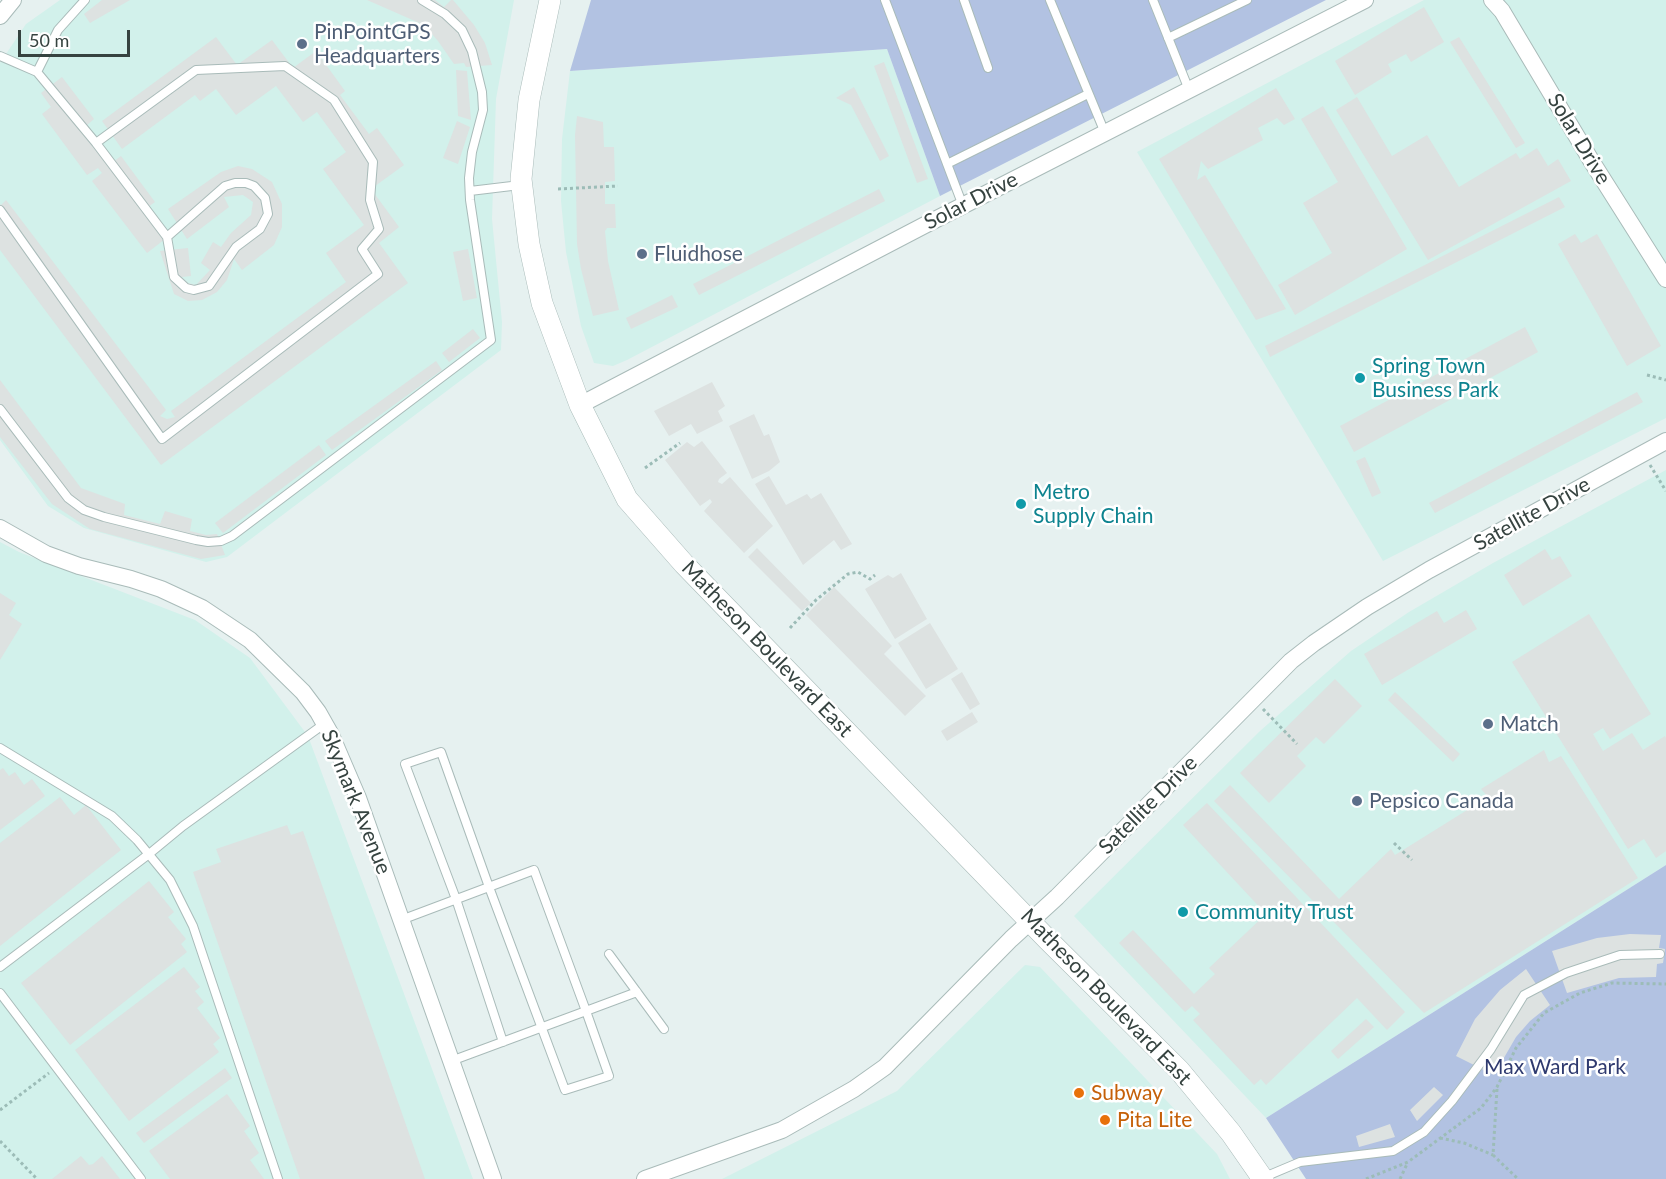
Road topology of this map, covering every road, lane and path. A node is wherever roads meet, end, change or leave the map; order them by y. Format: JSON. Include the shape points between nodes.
{"nodes":[{"id":1,"x":13,"y":0,"type":"edge"},
{"id":2,"x":85,"y":0,"type":"edge"},
{"id":3,"x":422,"y":0,"type":"edge"},
{"id":4,"x":550,"y":0,"type":"edge"},
{"id":5,"x":885,"y":0,"type":"edge"},
{"id":6,"x":964,"y":0,"type":"edge"},
{"id":7,"x":1050,"y":0,"type":"edge"},
{"id":8,"x":1153,"y":0,"type":"edge"},
{"id":9,"x":1247,"y":0,"type":"edge"},
{"id":10,"x":1365,"y":0,"type":"edge"},
{"id":11,"x":1492,"y":0,"type":"edge"},
{"id":12,"x":1232,"y":4,"type":"edge"},
{"id":13,"x":0,"y":16,"type":"edge"},
{"id":14,"x":1168,"y":38,"type":"junction"},
{"id":15,"x":0,"y":56,"type":"edge"},
{"id":16,"x":988,"y":68,"type":"dead end"},
{"id":17,"x":37,"y":72,"type":"junction"},
{"id":18,"x":1189,"y":90,"type":"junction"},
{"id":19,"x":1088,"y":94,"type":"junction"},
{"id":20,"x":1105,"y":133,"type":"junction"},
{"id":21,"x":96,"y":143,"type":"junction"},
{"id":22,"x":947,"y":164,"type":"junction"},
{"id":23,"x":522,"y":185,"type":"junction"},
{"id":24,"x":618,"y":186,"type":"dead end"},
{"id":25,"x":558,"y":189,"type":"dead end"},
{"id":26,"x":470,"y":191,"type":"junction"},
{"id":27,"x":963,"y":206,"type":"junction"},
{"id":28,"x":0,"y":210,"type":"edge"},
{"id":29,"x":167,"y":237,"type":"junction"},
{"id":30,"x":1666,"y":279,"type":"edge"},
{"id":31,"x":1647,"y":375,"type":"dead end"},
{"id":32,"x":1666,"y":380,"type":"edge"},
{"id":33,"x":580,"y":405,"type":"junction"},
{"id":34,"x":0,"y":409,"type":"edge"},
{"id":35,"x":1666,"y":441,"type":"edge"},
{"id":36,"x":680,"y":443,"type":"dead end"},
{"id":37,"x":1643,"y":453,"type":"junction"},
{"id":38,"x":645,"y":468,"type":"dead end"},
{"id":39,"x":1666,"y":492,"type":"edge"},
{"id":40,"x":0,"y":528,"type":"edge"},
{"id":41,"x":875,"y":575,"type":"dead end"},
{"id":42,"x":790,"y":628,"type":"dead end"},
{"id":43,"x":1252,"y":699,"type":"junction"},
{"id":44,"x":324,"y":724,"type":"junction"},
{"id":45,"x":1297,"y":744,"type":"dead end"},
{"id":46,"x":0,"y":748,"type":"edge"},
{"id":47,"x":1394,"y":843,"type":"dead end"},
{"id":48,"x":149,"y":854,"type":"junction"},
{"id":49,"x":1412,"y":860,"type":"dead end"},
{"id":50,"x":489,"y":887,"type":"junction"},
{"id":51,"x":456,"y":899,"type":"junction"},
{"id":52,"x":401,"y":920,"type":"junction"},
{"id":53,"x":1031,"y":921,"type":"junction"},
{"id":54,"x":609,"y":954,"type":"dead end"},
{"id":55,"x":1660,"y":954,"type":"dead end"},
{"id":56,"x":0,"y":967,"type":"edge"},
{"id":57,"x":1666,"y":984,"type":"edge"},
{"id":58,"x":637,"y":992,"type":"junction"},
{"id":59,"x":0,"y":993,"type":"edge"},
{"id":60,"x":586,"y":1011,"type":"junction"},
{"id":61,"x":543,"y":1027,"type":"junction"},
{"id":62,"x":664,"y":1029,"type":"dead end"},
{"id":63,"x":503,"y":1042,"type":"junction"},
{"id":64,"x":451,"y":1061,"type":"junction"},
{"id":65,"x":56,"y":1068,"type":"junction"},
{"id":66,"x":1497,"y":1087,"type":"junction"},
{"id":67,"x":0,"y":1110,"type":"edge"},
{"id":68,"x":1440,"y":1138,"type":"junction"},
{"id":69,"x":0,"y":1141,"type":"edge"},
{"id":70,"x":1493,"y":1155,"type":"junction"},
{"id":71,"x":1408,"y":1162,"type":"junction"},
{"id":72,"x":37,"y":1179,"type":"edge"},
{"id":73,"x":141,"y":1179,"type":"edge"},
{"id":74,"x":279,"y":1179,"type":"edge"},
{"id":75,"x":493,"y":1179,"type":"edge"},
{"id":76,"x":645,"y":1179,"type":"edge"},
{"id":77,"x":1262,"y":1179,"type":"edge"},
{"id":78,"x":1366,"y":1179,"type":"edge"},
{"id":79,"x":1400,"y":1179,"type":"edge"},
{"id":80,"x":1518,"y":1179,"type":"edge"}],
"edges":[{"from":1,"to":13,"type":"street"},
{"from":2,"to":17,"type":"lane","via":[[58,30]]},
{"from":3,"to":26,"type":"lane","via":[[462,30],[472,51],[483,110],[472,152]]},
{"from":4,"to":23,"type":"street","name":"Matheson Boulevard East","via":[[529,100]]},
{"from":5,"to":22,"type":"lane"},
{"from":6,"to":16,"type":"lane"},
{"from":7,"to":19,"type":"lane"},
{"from":8,"to":14,"type":"lane"},
{"from":9,"to":12,"type":"lane"},
{"from":10,"to":18,"type":"street","name":"Solar Drive"},
{"from":11,"to":30,"type":"street","name":"Solar Drive"},
{"from":12,"to":14,"type":"lane"},
{"from":14,"to":18,"type":"lane"},
{"from":15,"to":17,"type":"lane"},
{"from":17,"to":21,"type":"lane"},
{"from":18,"to":20,"type":"street","name":"Solar Drive"},
{"from":19,"to":20,"type":"lane"},
{"from":19,"to":22,"type":"lane"},
{"from":20,"to":27,"type":"street","name":"Solar Drive"},
{"from":21,"to":28,"type":"lane","via":[[196,70],[285,66],[334,100],[373,162],[370,200],[379,229],[362,249],[378,274],[162,439]]},
{"from":21,"to":29,"type":"lane"},
{"from":22,"to":27,"type":"lane"},
{"from":23,"to":26,"type":"lane"},
{"from":23,"to":33,"type":"street","name":"Matheson Boulevard East","via":[[542,303]]},
{"from":24,"to":25,"type":"path"},
{"from":26,"to":34,"type":"lane","via":[[491,340],[232,536],[208,542],[84,510],[68,498]]},
{"from":27,"to":33,"type":"street","name":"Solar Drive"},
{"from":29,"to":29,"type":"lane","via":[[174,277],[186,288],[202,290],[265,222],[265,198],[246,183],[225,186]]},
{"from":31,"to":32,"type":"path"},
{"from":33,"to":53,"type":"street","name":"Matheson Boulevard East","via":[[627,499],[684,564]]},
{"from":35,"to":37,"type":"street","name":"Satellite Drive"},
{"from":36,"to":38,"type":"path"},
{"from":37,"to":39,"type":"path"},
{"from":37,"to":43,"type":"street","name":"Satellite Drive","via":[[1367,608],[1291,661]]},
{"from":40,"to":44,"type":"street","name":"Skymark Avenue","via":[[46,554],[161,589],[202,608],[250,640],[303,692]]},
{"from":41,"to":42,"type":"path","via":[[870,579],[858,572],[849,574],[816,600]]},
{"from":43,"to":45,"type":"path"},
{"from":43,"to":53,"type":"street","name":"Satellite Drive"},
{"from":44,"to":48,"type":"lane"},
{"from":44,"to":52,"type":"street","name":"Skymark Avenue","via":[[358,798]]},
{"from":46,"to":48,"type":"lane","via":[[111,816]]},
{"from":47,"to":49,"type":"path"},
{"from":48,"to":56,"type":"lane"},
{"from":48,"to":74,"type":"lane","via":[[170,880],[193,926]]},
{"from":50,"to":51,"type":"lane"},
{"from":50,"to":51,"type":"lane","via":[[441,752],[405,764]]},
{"from":50,"to":60,"type":"lane","via":[[534,870]]},
{"from":50,"to":61,"type":"lane"},
{"from":51,"to":52,"type":"lane"},
{"from":51,"to":63,"type":"lane"},
{"from":52,"to":64,"type":"street","name":"Skymark Avenue"},
{"from":53,"to":76,"type":"street","name":"Satellite Drive","via":[[885,1067],[854,1089],[782,1130]]},
{"from":53,"to":77,"type":"street","name":"Matheson Boulevard East","via":[[1179,1070],[1231,1133]]},
{"from":54,"to":58,"type":"lane"},
{"from":55,"to":77,"type":"lane","via":[[1620,955],[1566,973],[1524,995],[1491,1050],[1452,1101],[1424,1132],[1394,1151],[1300,1162]]},
{"from":57,"to":66,"type":"path","via":[[1612,983],[1580,993],[1544,1013],[1516,1048]]},
{"from":58,"to":60,"type":"lane"},
{"from":58,"to":62,"type":"lane"},
{"from":59,"to":65,"type":"lane"},
{"from":60,"to":61,"type":"lane"},
{"from":60,"to":61,"type":"lane","via":[[609,1076],[565,1090]]},
{"from":61,"to":63,"type":"lane"},
{"from":63,"to":64,"type":"lane"},
{"from":64,"to":75,"type":"street","name":"Skymark Avenue"},
{"from":65,"to":67,"type":"path"},
{"from":65,"to":73,"type":"lane"},
{"from":66,"to":68,"type":"path","via":[[1481,1108]]},
{"from":66,"to":70,"type":"path"},
{"from":68,"to":70,"type":"path"},
{"from":68,"to":71,"type":"path"},
{"from":69,"to":72,"type":"path"},
{"from":70,"to":80,"type":"path"},
{"from":71,"to":78,"type":"path"},
{"from":71,"to":79,"type":"path"}]}
